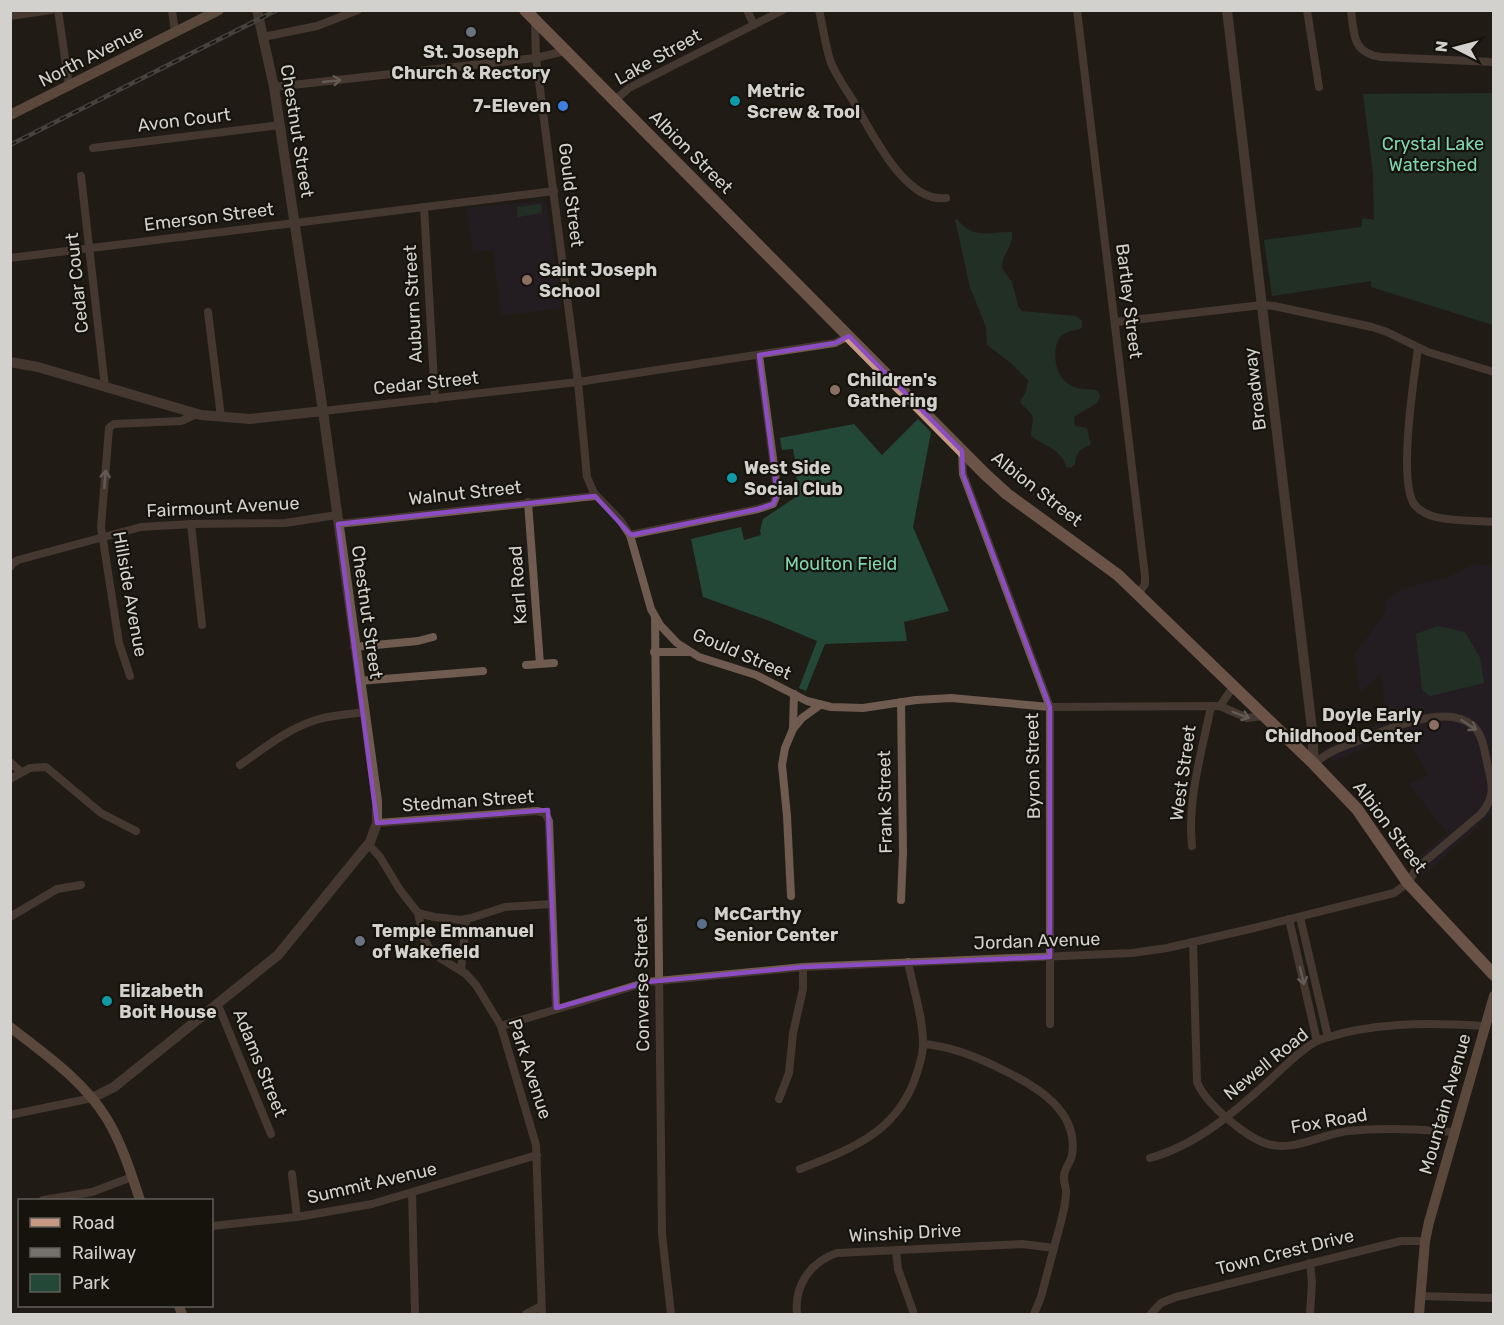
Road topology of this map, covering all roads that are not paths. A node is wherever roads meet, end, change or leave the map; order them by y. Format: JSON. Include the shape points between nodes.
{"nodes":[{"id":1,"x":51,"y":10,"type":"edge"},
{"id":2,"x":58,"y":10,"type":"edge"},
{"id":3,"x":172,"y":10,"type":"edge"},
{"id":4,"x":219,"y":10,"type":"edge"},
{"id":5,"x":257,"y":10,"type":"edge"},
{"id":6,"x":358,"y":10,"type":"edge"},
{"id":7,"x":525,"y":10,"type":"edge"},
{"id":8,"x":747,"y":10,"type":"edge"},
{"id":9,"x":783,"y":10,"type":"edge"},
{"id":10,"x":819,"y":10,"type":"edge"},
{"id":11,"x":1077,"y":10,"type":"edge"},
{"id":12,"x":1227,"y":10,"type":"edge"},
{"id":13,"x":1307,"y":10,"type":"edge"},
{"id":14,"x":1351,"y":10,"type":"edge"},
{"id":15,"x":10,"y":16,"type":"edge"},
{"id":16,"x":535,"y":20,"type":"junction"},
{"id":17,"x":754,"y":25,"type":"junction"},
{"id":18,"x":175,"y":32,"type":"junction"},
{"id":19,"x":262,"y":37,"type":"junction"},
{"id":20,"x":565,"y":51,"type":"junction"},
{"id":21,"x":536,"y":58,"type":"junction"},
{"id":22,"x":1494,"y":62,"type":"edge"},
{"id":23,"x":69,"y":86,"type":"junction"},
{"id":24,"x":274,"y":87,"type":"junction"},
{"id":25,"x":1319,"y":87,"type":"dead end"},
{"id":26,"x":614,"y":100,"type":"junction"},
{"id":27,"x":10,"y":115,"type":"edge"},
{"id":28,"x":279,"y":125,"type":"junction"},
{"id":29,"x":93,"y":148,"type":"dead end"},
{"id":30,"x":81,"y":176,"type":"dead end"},
{"id":31,"x":554,"y":190,"type":"junction"},
{"id":32,"x":946,"y":198,"type":"dead end"},
{"id":33,"x":424,"y":207,"type":"junction"},
{"id":34,"x":294,"y":223,"type":"junction"},
{"id":35,"x":90,"y":249,"type":"junction"},
{"id":36,"x":10,"y":258,"type":"edge"},
{"id":37,"x":1262,"y":305,"type":"junction"},
{"id":38,"x":208,"y":312,"type":"dead end"},
{"id":39,"x":1116,"y":322,"type":"junction"},
{"id":40,"x":849,"y":336,"type":"junction"},
{"id":41,"x":1418,"y":348,"type":"junction"},
{"id":42,"x":759,"y":355,"type":"junction"},
{"id":43,"x":10,"y":362,"type":"edge"},
{"id":44,"x":1494,"y":372,"type":"edge"},
{"id":45,"x":578,"y":382,"type":"junction"},
{"id":46,"x":105,"y":387,"type":"junction"},
{"id":47,"x":435,"y":399,"type":"junction"},
{"id":48,"x":323,"y":411,"type":"junction"},
{"id":49,"x":197,"y":414,"type":"junction"},
{"id":50,"x":220,"y":417,"type":"junction"},
{"id":51,"x":962,"y":451,"type":"junction"},
{"id":52,"x":596,"y":496,"type":"junction"},
{"id":53,"x":528,"y":502,"type":"junction"},
{"id":54,"x":337,"y":519,"type":"junction"},
{"id":55,"x":1494,"y":522,"type":"edge"},
{"id":56,"x":191,"y":524,"type":"junction"},
{"id":57,"x":630,"y":535,"type":"junction"},
{"id":58,"x":102,"y":537,"type":"junction"},
{"id":59,"x":11,"y":562,"type":"edge"},
{"id":60,"x":1138,"y":594,"type":"junction"},
{"id":61,"x":655,"y":617,"type":"junction"},
{"id":62,"x":202,"y":625,"type":"dead end"},
{"id":63,"x":432,"y":637,"type":"dead end"},
{"id":64,"x":354,"y":647,"type":"junction"},
{"id":65,"x":654,"y":652,"type":"junction"},
{"id":66,"x":690,"y":652,"type":"junction"},
{"id":67,"x":554,"y":663,"type":"dead end"},
{"id":68,"x":540,"y":664,"type":"junction"},
{"id":69,"x":526,"y":665,"type":"dead end"},
{"id":70,"x":483,"y":671,"type":"dead end"},
{"id":71,"x":130,"y":676,"type":"dead end"},
{"id":72,"x":359,"y":681,"type":"junction"},
{"id":73,"x":1233,"y":687,"type":"junction"},
{"id":74,"x":794,"y":694,"type":"junction"},
{"id":75,"x":901,"y":702,"type":"junction"},
{"id":76,"x":820,"y":705,"type":"junction"},
{"id":77,"x":1215,"y":706,"type":"junction"},
{"id":78,"x":1050,"y":707,"type":"junction"},
{"id":79,"x":364,"y":712,"type":"junction"},
{"id":80,"x":1262,"y":716,"type":"junction"},
{"id":81,"x":793,"y":729,"type":"junction"},
{"id":82,"x":10,"y":762,"type":"edge"},
{"id":83,"x":1314,"y":764,"type":"junction"},
{"id":84,"x":240,"y":765,"type":"dead end"},
{"id":85,"x":21,"y":772,"type":"junction"},
{"id":86,"x":10,"y":779,"type":"edge"},
{"id":87,"x":1493,"y":791,"type":"edge"},
{"id":88,"x":377,"y":823,"type":"junction"},
{"id":89,"x":136,"y":831,"type":"dead end"},
{"id":90,"x":368,"y":844,"type":"junction"},
{"id":91,"x":1192,"y":846,"type":"dead end"},
{"id":92,"x":1408,"y":883,"type":"junction"},
{"id":93,"x":81,"y":885,"type":"dead end"},
{"id":94,"x":791,"y":896,"type":"dead end"},
{"id":95,"x":901,"y":900,"type":"dead end"},
{"id":96,"x":552,"y":904,"type":"junction"},
{"id":97,"x":418,"y":913,"type":"junction"},
{"id":98,"x":1300,"y":916,"type":"junction"},
{"id":99,"x":10,"y":918,"type":"edge"},
{"id":100,"x":1289,"y":919,"type":"junction"},
{"id":101,"x":466,"y":920,"type":"junction"},
{"id":102,"x":1193,"y":942,"type":"junction"},
{"id":103,"x":1050,"y":957,"type":"junction"},
{"id":104,"x":908,"y":962,"type":"junction"},
{"id":105,"x":803,"y":967,"type":"junction"},
{"id":106,"x":461,"y":970,"type":"junction"},
{"id":107,"x":1494,"y":975,"type":"edge"},
{"id":108,"x":658,"y":981,"type":"junction"},
{"id":109,"x":1494,"y":996,"type":"edge"},
{"id":110,"x":218,"y":1005,"type":"junction"},
{"id":111,"x":556,"y":1008,"type":"junction"},
{"id":112,"x":1050,"y":1024,"type":"dead end"},
{"id":113,"x":501,"y":1026,"type":"junction"},
{"id":114,"x":1484,"y":1026,"type":"junction"},
{"id":115,"x":10,"y":1027,"type":"edge"},
{"id":116,"x":1328,"y":1037,"type":"junction"},
{"id":117,"x":1317,"y":1041,"type":"junction"},
{"id":118,"x":923,"y":1044,"type":"junction"},
{"id":119,"x":92,"y":1098,"type":"junction"},
{"id":120,"x":779,"y":1099,"type":"dead end"},
{"id":121,"x":10,"y":1115,"type":"edge"},
{"id":122,"x":1227,"y":1118,"type":"junction"},
{"id":123,"x":1453,"y":1132,"type":"junction"},
{"id":124,"x":272,"y":1134,"type":"dead end"},
{"id":125,"x":537,"y":1155,"type":"junction"},
{"id":126,"x":1150,"y":1158,"type":"dead end"},
{"id":127,"x":800,"y":1169,"type":"dead end"},
{"id":128,"x":292,"y":1174,"type":"dead end"},
{"id":129,"x":132,"y":1177,"type":"junction"},
{"id":130,"x":412,"y":1193,"type":"junction"},
{"id":131,"x":49,"y":1199,"type":"edge"},
{"id":132,"x":140,"y":1199,"type":"edge"},
{"id":133,"x":297,"y":1217,"type":"junction"},
{"id":134,"x":213,"y":1226,"type":"edge"},
{"id":135,"x":1425,"y":1241,"type":"junction"},
{"id":136,"x":1054,"y":1248,"type":"junction"},
{"id":137,"x":896,"y":1250,"type":"junction"},
{"id":138,"x":1310,"y":1263,"type":"junction"},
{"id":139,"x":1420,"y":1296,"type":"junction"},
{"id":140,"x":1494,"y":1298,"type":"edge"},
{"id":141,"x":542,"y":1310,"type":"edge"},
{"id":142,"x":913,"y":1311,"type":"dead end"},
{"id":143,"x":1154,"y":1311,"type":"edge"},
{"id":144,"x":415,"y":1314,"type":"edge"},
{"id":145,"x":526,"y":1314,"type":"edge"},
{"id":146,"x":671,"y":1314,"type":"edge"},
{"id":147,"x":797,"y":1314,"type":"edge"},
{"id":148,"x":1034,"y":1314,"type":"edge"},
{"id":149,"x":1310,"y":1314,"type":"edge"},
{"id":150,"x":1419,"y":1314,"type":"edge"}],
"edges":[{"from":1,"to":15,"type":"street"},
{"from":2,"to":23,"type":"street"},
{"from":3,"to":18,"type":"street"},
{"from":4,"to":18,"type":"main road","name":"North Avenue"},
{"from":5,"to":19,"type":"street","name":"Chestnut Street"},
{"from":6,"to":19,"type":"street","via":[[317,26]]},
{"from":7,"to":16,"type":"main road","name":"Albion Street"},
{"from":8,"to":17,"type":"street"},
{"from":9,"to":17,"type":"street","name":"Lake Street"},
{"from":10,"to":32,"type":"street","via":[[831,63],[888,161],[926,196]]},
{"from":11,"to":39,"type":"street","name":"Bartley Street"},
{"from":12,"to":37,"type":"street","name":"Broadway"},
{"from":13,"to":25,"type":"street"},
{"from":14,"to":22,"type":"street","via":[[1356,43],[1371,55]]},
{"from":16,"to":20,"type":"main road","name":"Albion Street"},
{"from":16,"to":21,"type":"street","name":"Gould Street"},
{"from":17,"to":26,"type":"street","name":"Lake Street","via":[[629,88]]},
{"from":18,"to":23,"type":"main road","name":"North Avenue"},
{"from":19,"to":24,"type":"street","name":"Chestnut Street"},
{"from":20,"to":21,"type":"street"},
{"from":20,"to":26,"type":"main road","name":"Albion Street"},
{"from":24,"to":21,"type":"street","one_way":true},
{"from":21,"to":31,"type":"street","name":"Gould Street"},
{"from":23,"to":27,"type":"main road","name":"North Avenue"},
{"from":24,"to":28,"type":"street","name":"Chestnut Street"},
{"from":26,"to":40,"type":"main road","name":"Albion Street"},
{"from":28,"to":29,"type":"street","name":"Avon Court"},
{"from":28,"to":34,"type":"street","name":"Chestnut Street"},
{"from":30,"to":35,"type":"street","name":"Cedar Court"},
{"from":31,"to":33,"type":"street","name":"Emerson Street"},
{"from":31,"to":45,"type":"street","name":"Gould Street"},
{"from":33,"to":34,"type":"street","name":"Emerson Street"},
{"from":33,"to":47,"type":"street","name":"Auburn Street"},
{"from":34,"to":35,"type":"street","name":"Emerson Street"},
{"from":34,"to":48,"type":"street","name":"Chestnut Street"},
{"from":35,"to":36,"type":"street","name":"Emerson Street"},
{"from":35,"to":46,"type":"street","name":"Cedar Court"},
{"from":37,"to":39,"type":"street"},
{"from":37,"to":41,"type":"street","via":[[1372,327]]},
{"from":37,"to":83,"type":"street","name":"Broadway"},
{"from":38,"to":50,"type":"street"},
{"from":39,"to":60,"type":"street","name":"Bartley Street","via":[[1145,576]]},
{"from":40,"to":42,"type":"street","name":"Cedar Street","via":[[835,343]]},
{"from":40,"to":51,"type":"main road","name":"Albion Street"},
{"from":41,"to":44,"type":"street"},
{"from":41,"to":55,"type":"street","via":[[1408,461],[1414,504],[1432,516]]},
{"from":42,"to":45,"type":"street","name":"Cedar Street"},
{"from":42,"to":57,"type":"street","via":[[776,473],[777,494],[773,504]]},
{"from":43,"to":46,"type":"street","name":"Cedar Street"},
{"from":45,"to":47,"type":"street","name":"Cedar Street"},
{"from":45,"to":52,"type":"street","name":"Gould Street","via":[[586,471]]},
{"from":46,"to":49,"type":"street","name":"Cedar Street"},
{"from":47,"to":48,"type":"street","name":"Cedar Street"},
{"from":48,"to":50,"type":"street","name":"Cedar Street","via":[[259,418]]},
{"from":48,"to":54,"type":"street","name":"Chestnut Street"},
{"from":49,"to":50,"type":"street","name":"Cedar Street"},
{"from":58,"to":49,"type":"street","name":"Hillside Avenue","one_way":true,"via":[[110,426],[183,421]]},
{"from":51,"to":60,"type":"main road","name":"Albion Street","via":[[1007,494],[1099,560]]},
{"from":51,"to":78,"type":"street","name":"Byron Street","via":[[963,474]]},
{"from":52,"to":53,"type":"street","name":"Walnut Street"},
{"from":52,"to":57,"type":"street","name":"Gould Street"},
{"from":53,"to":54,"type":"street","name":"Walnut Street"},
{"from":53,"to":68,"type":"street","name":"Karl Road"},
{"from":54,"to":56,"type":"street","name":"Fairmount Avenue"},
{"from":54,"to":64,"type":"street","name":"Chestnut Street"},
{"from":56,"to":58,"type":"street","name":"Fairmount Avenue","via":[[141,527]]},
{"from":56,"to":62,"type":"street"},
{"from":57,"to":61,"type":"street","name":"Gould Street"},
{"from":58,"to":59,"type":"street","name":"Fairmount Avenue"},
{"from":58,"to":71,"type":"street","name":"Hillside Avenue","via":[[119,643]]},
{"from":60,"to":73,"type":"main road","name":"Albion Street"},
{"from":61,"to":65,"type":"street","name":"Converse Street"},
{"from":61,"to":66,"type":"street","name":"Gould Street","via":[[669,636]]},
{"from":63,"to":64,"type":"street"},
{"from":64,"to":72,"type":"street","name":"Chestnut Street"},
{"from":65,"to":66,"type":"street"},
{"from":65,"to":108,"type":"street","name":"Converse Street"},
{"from":66,"to":74,"type":"street","name":"Gould Street","via":[[756,675]]},
{"from":67,"to":68,"type":"street"},
{"from":68,"to":69,"type":"street"},
{"from":70,"to":72,"type":"street"},
{"from":72,"to":79,"type":"street","name":"Chestnut Street"},
{"from":73,"to":77,"type":"street"},
{"from":73,"to":80,"type":"main road","name":"Albion Street"},
{"from":74,"to":76,"type":"street","name":"Gould Street"},
{"from":74,"to":81,"type":"street"},
{"from":75,"to":76,"type":"street","name":"Gould Street","via":[[853,709]]},
{"from":75,"to":78,"type":"street","name":"Gould Street","via":[[951,698]]},
{"from":75,"to":95,"type":"street","name":"Frank Street"},
{"from":76,"to":81,"type":"street"},
{"from":77,"to":78,"type":"street","name":"Gould Street"},
{"from":77,"to":80,"type":"street","name":"Gould Street","one_way":true,"via":[[1248,718]]},
{"from":77,"to":91,"type":"street","name":"West Street","via":[[1194,791]]},
{"from":78,"to":103,"type":"street","name":"Byron Street"},
{"from":79,"to":84,"type":"street","via":[[302,725]]},
{"from":79,"to":88,"type":"street","name":"Chestnut Street"},
{"from":80,"to":83,"type":"main road","name":"Albion Street"},
{"from":81,"to":94,"type":"street","via":[[782,765]]},
{"from":82,"to":85,"type":"street"},
{"from":83,"to":87,"type":"street","one_way":true,"via":[[1324,755],[1416,719],[1457,718],[1471,723],[1478,731]]},
{"from":83,"to":92,"type":"main road","name":"Albion Street","via":[[1357,809]]},
{"from":85,"to":86,"type":"street"},
{"from":85,"to":89,"type":"street","via":[[46,767],[101,813]]},
{"from":87,"to":92,"type":"street","via":[[1485,809],[1416,869]]},
{"from":88,"to":90,"type":"street","name":"Chestnut Street"},
{"from":88,"to":96,"type":"street","name":"Stedman Street","via":[[543,812],[549,820]]},
{"from":90,"to":97,"type":"street","name":"Park Avenue"},
{"from":90,"to":110,"type":"street","name":"Chestnut Street","via":[[278,956]]},
{"from":92,"to":98,"type":"street","name":"Jordan Avenue","via":[[1390,894]]},
{"from":92,"to":107,"type":"main road","name":"Albion Street"},
{"from":93,"to":99,"type":"street","via":[[57,889]]},
{"from":96,"to":101,"type":"street","via":[[505,907]]},
{"from":96,"to":111,"type":"street","name":"Stedman Street"},
{"from":97,"to":101,"type":"street"},
{"from":97,"to":106,"type":"street","name":"Park Avenue","via":[[430,950]]},
{"from":98,"to":100,"type":"street","name":"Jordan Avenue"},
{"from":98,"to":116,"type":"street"},
{"from":100,"to":102,"type":"street","name":"Jordan Avenue"},
{"from":100,"to":117,"type":"street","one_way":true},
{"from":101,"to":106,"type":"street"},
{"from":102,"to":103,"type":"street","name":"Jordan Avenue","via":[[1132,953]]},
{"from":102,"to":122,"type":"street","name":"Fox Road","via":[[1197,1082]]},
{"from":103,"to":104,"type":"street","name":"Jordan Avenue"},
{"from":103,"to":112,"type":"street","name":"Byron Street"},
{"from":104,"to":105,"type":"street","name":"Jordan Avenue"},
{"from":104,"to":118,"type":"street"},
{"from":105,"to":108,"type":"street","name":"Jordan Avenue"},
{"from":105,"to":120,"type":"street","via":[[789,1073]]},
{"from":106,"to":113,"type":"street","name":"Park Avenue","via":[[481,990]]},
{"from":108,"to":111,"type":"street","name":"Jordan Avenue","via":[[642,982]]},
{"from":108,"to":146,"type":"street","name":"Converse Street","via":[[662,1234]]},
{"from":109,"to":114,"type":"main road","name":"Mountain Avenue"},
{"from":110,"to":119,"type":"street","name":"Chestnut Street","via":[[114,1087]]},
{"from":110,"to":124,"type":"street","name":"Adams Street"},
{"from":111,"to":113,"type":"street","name":"Jordan Avenue"},
{"from":113,"to":125,"type":"street","name":"Park Avenue"},
{"from":114,"to":116,"type":"street","name":"Newell Road","via":[[1406,1024]]},
{"from":114,"to":123,"type":"main road","name":"Mountain Avenue"},
{"from":115,"to":119,"type":"main road"},
{"from":116,"to":117,"type":"street","name":"Newell Road"},
{"from":117,"to":122,"type":"street","name":"Newell Road"},
{"from":118,"to":127,"type":"street","via":[[915,1080],[894,1117],[858,1144]]},
{"from":118,"to":136,"type":"street","via":[[966,1053],[1012,1074],[1047,1096],[1066,1119],[1072,1156],[1064,1176],[1066,1196]]},
{"from":119,"to":121,"type":"street"},
{"from":119,"to":129,"type":"main road","via":[[113,1130]]},
{"from":122,"to":123,"type":"street","name":"Fox Road","via":[[1249,1135],[1273,1146],[1370,1129]]},
{"from":122,"to":126,"type":"street","name":"Newell Road","via":[[1176,1148]]},
{"from":123,"to":135,"type":"main road","name":"Mountain Avenue"},
{"from":125,"to":130,"type":"street","name":"Summit Avenue"},
{"from":125,"to":141,"type":"street","name":"Park Avenue"},
{"from":128,"to":133,"type":"street"},
{"from":129,"to":131,"type":"street","via":[[92,1192]]},
{"from":129,"to":132,"type":"main road"},
{"from":130,"to":133,"type":"street","name":"Summit Avenue"},
{"from":130,"to":144,"type":"street"},
{"from":133,"to":134,"type":"street","name":"Summit Avenue"},
{"from":135,"to":138,"type":"street","name":"Town Crest Drive","via":[[1401,1240]]},
{"from":135,"to":139,"type":"main road"},
{"from":136,"to":137,"type":"street","name":"Winship Drive","via":[[1022,1244]]},
{"from":136,"to":148,"type":"street"},
{"from":137,"to":142,"type":"street","via":[[898,1269]]},
{"from":137,"to":147,"type":"street","name":"Winship Drive","via":[[843,1252],[820,1261],[801,1285]]},
{"from":138,"to":143,"type":"street","name":"Town Crest Drive","via":[[1166,1300]]},
{"from":138,"to":149,"type":"street"},
{"from":139,"to":140,"type":"street"},
{"from":139,"to":150,"type":"main road"},
{"from":141,"to":145,"type":"street"}]}
